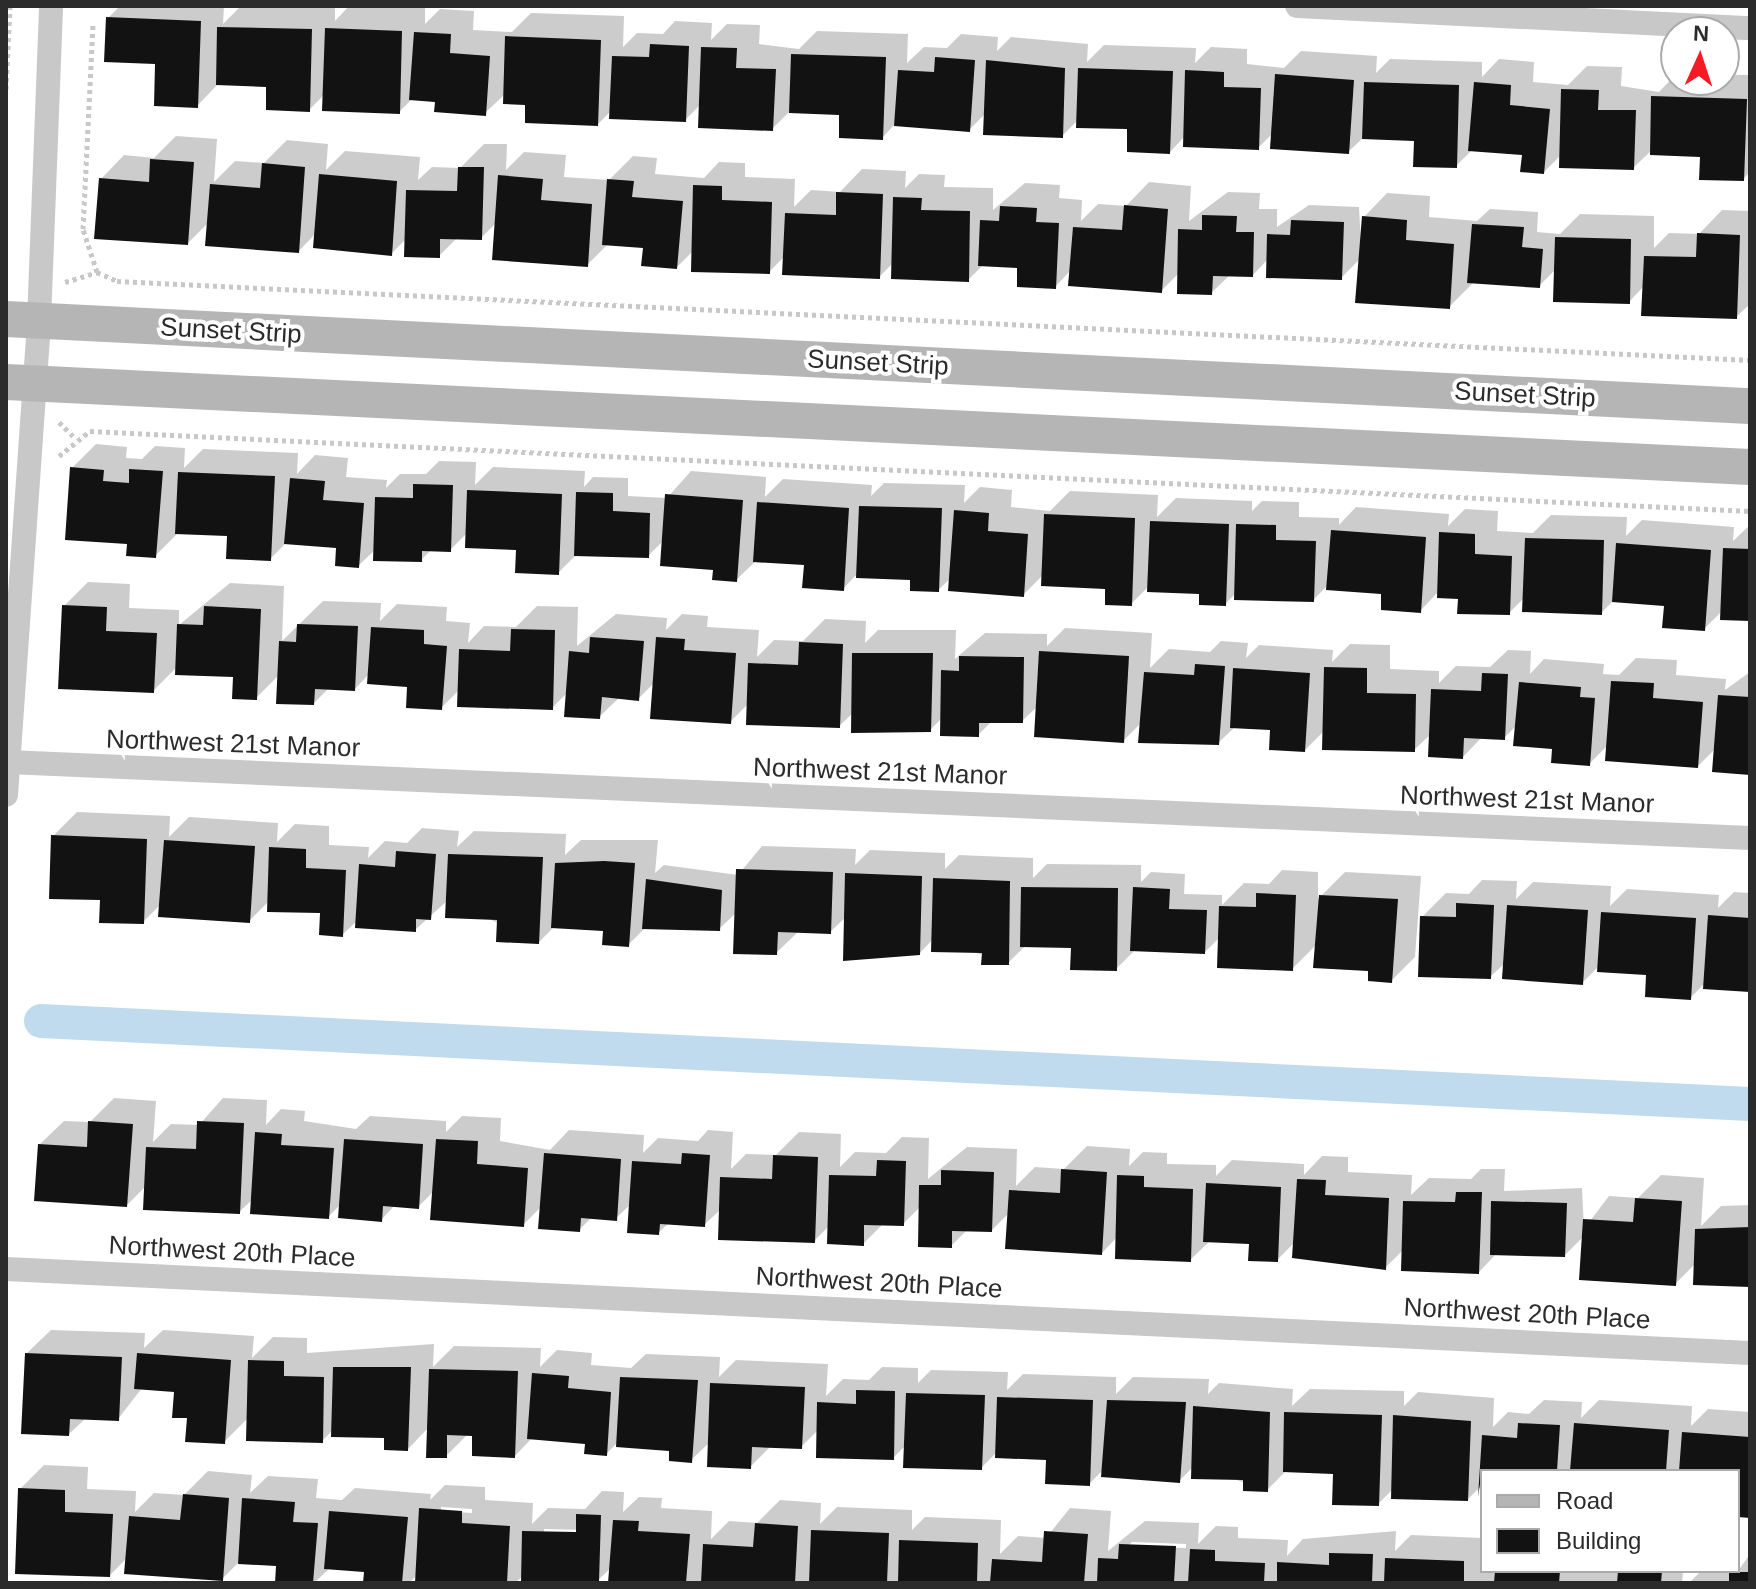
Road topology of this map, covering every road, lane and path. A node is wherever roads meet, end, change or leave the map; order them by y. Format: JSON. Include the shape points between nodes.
{"nodes":[{"id":1,"x":10,"y":6,"type":"edge"},
{"id":2,"x":51,"y":6,"type":"edge"},
{"id":3,"x":1297,"y":6,"type":"edge"},
{"id":4,"x":93,"y":23,"type":"dead end"},
{"id":5,"x":1750,"y":28,"type":"edge"},
{"id":6,"x":6,"y":89,"type":"edge"},
{"id":7,"x":97,"y":272,"type":"junction"},
{"id":8,"x":40,"y":281,"type":"junction"},
{"id":9,"x":22,"y":320,"type":"edge"},
{"id":10,"x":1750,"y":360,"type":"edge"},
{"id":11,"x":20,"y":383,"type":"edge"},
{"id":12,"x":1750,"y":406,"type":"edge"},
{"id":13,"x":57,"y":467,"type":"dead end"},
{"id":14,"x":1750,"y":467,"type":"edge"},
{"id":15,"x":1750,"y":511,"type":"edge"},
{"id":16,"x":8,"y":762,"type":"edge"},
{"id":17,"x":6,"y":795,"type":"edge"},
{"id":18,"x":1750,"y":838,"type":"edge"},
{"id":19,"x":6,"y":1269,"type":"edge"},
{"id":20,"x":1750,"y":1353,"type":"edge"}],
"edges":[{"from":1,"to":6,"type":"path"},
{"from":2,"to":8,"type":"street"},
{"from":3,"to":5,"type":"street"},
{"from":4,"to":7,"type":"path","via":[[83,229]]},
{"from":7,"to":8,"type":"path","via":[[69,282]]},
{"from":7,"to":10,"type":"path","via":[[117,281]]},
{"from":8,"to":9,"type":"street"},
{"from":9,"to":11,"type":"street"},
{"from":9,"to":12,"type":"street","name":"Sunset Strip"},
{"from":11,"to":14,"type":"street"},
{"from":11,"to":16,"type":"street"},
{"from":13,"to":15,"type":"path","via":[[66,445],[90,431]]},
{"from":16,"to":17,"type":"street"},
{"from":16,"to":18,"type":"street","name":"Northwest 21st Manor"},
{"from":19,"to":20,"type":"street","name":"Northwest 20th Place"}]}
